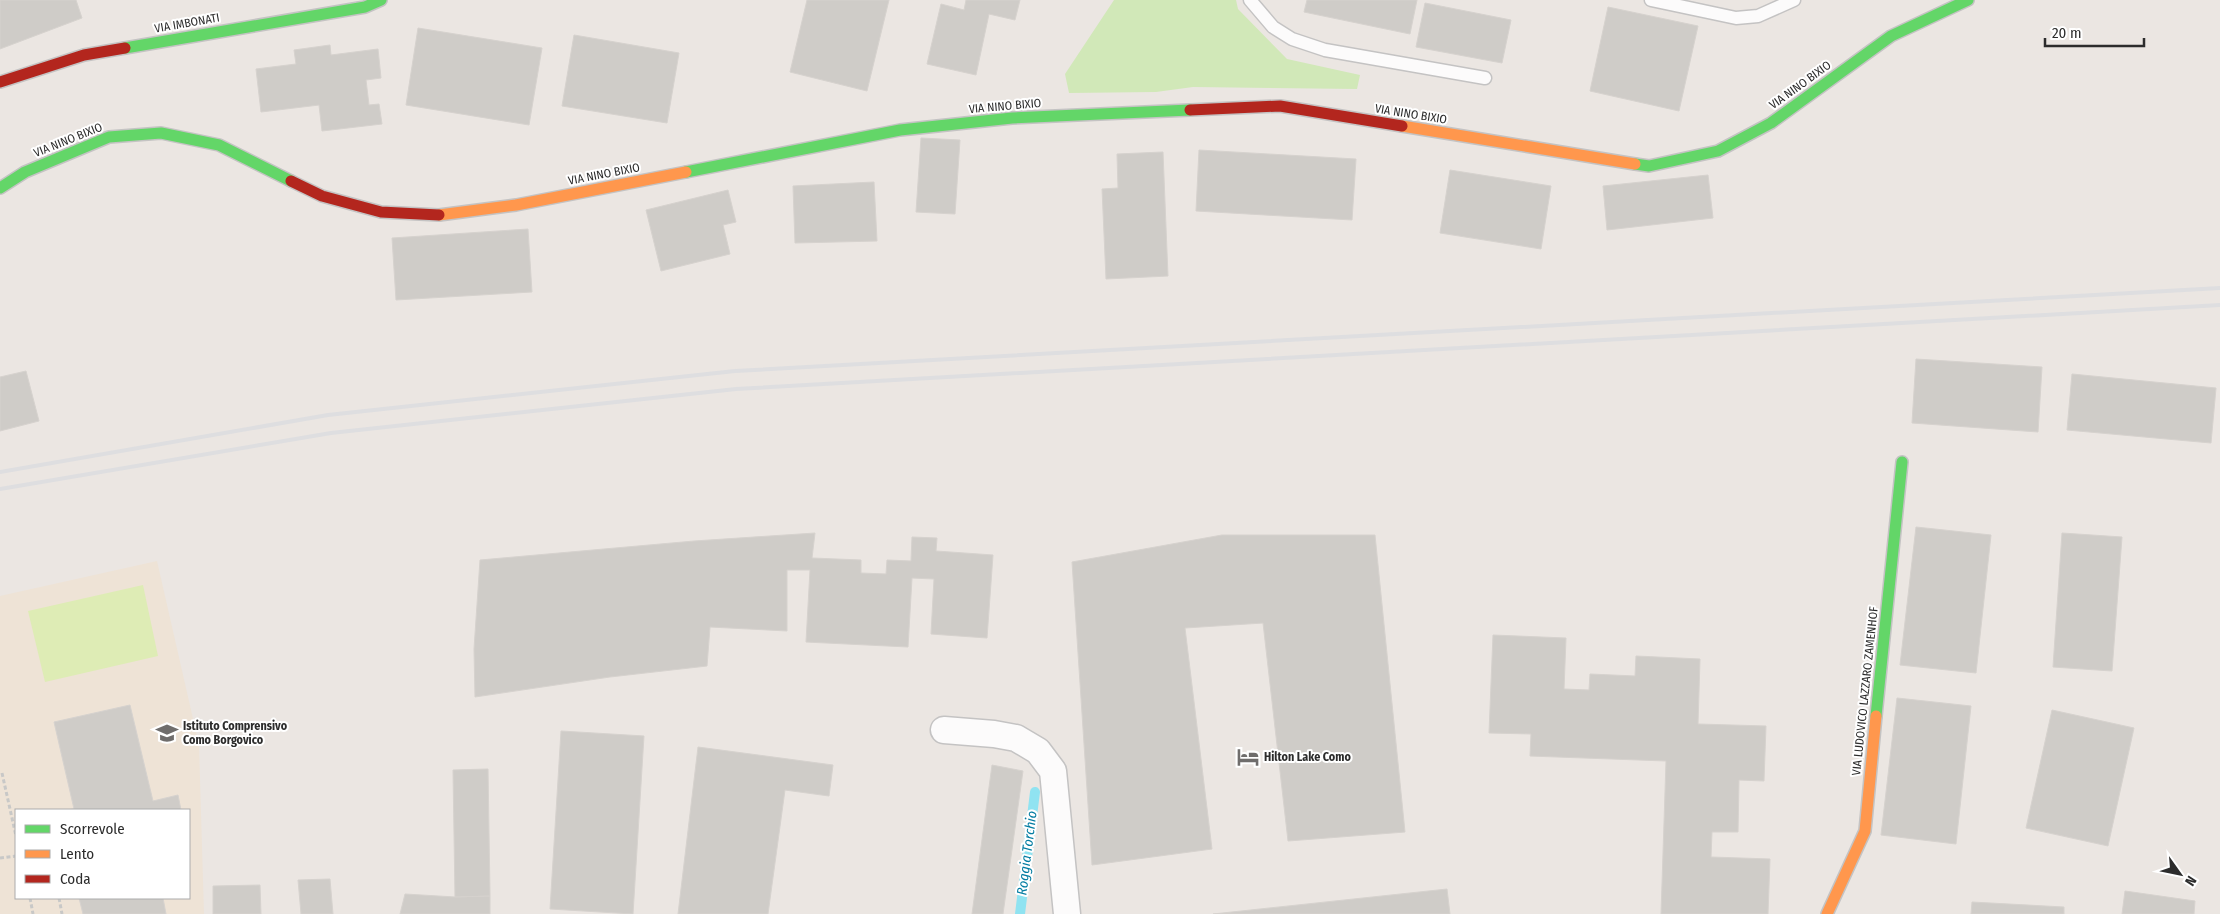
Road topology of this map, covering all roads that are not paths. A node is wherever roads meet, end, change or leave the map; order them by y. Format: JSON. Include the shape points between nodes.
{"nodes":[{"id":1,"x":381,"y":0,"type":"edge"},
{"id":2,"x":1250,"y":0,"type":"edge"},
{"id":3,"x":1650,"y":0,"type":"edge"},
{"id":4,"x":1794,"y":0,"type":"edge"},
{"id":5,"x":1968,"y":0,"type":"edge"},
{"id":6,"x":1485,"y":78,"type":"dead end"},
{"id":7,"x":0,"y":82,"type":"edge"},
{"id":8,"x":25,"y":172,"type":"junction"},
{"id":9,"x":0,"y":175,"type":"edge"},
{"id":10,"x":0,"y":188,"type":"edge"},
{"id":11,"x":1902,"y":462,"type":"dead end"},
{"id":12,"x":944,"y":730,"type":"dead end"},
{"id":13,"x":1067,"y":914,"type":"edge"},
{"id":14,"x":1827,"y":914,"type":"edge"}],
"edges":[{"from":1,"to":7,"type":"main road","name":"VIA IMBONATI","via":[[365,7],[84,55]]},
{"from":2,"to":6,"type":"lane","via":[[1273,27],[1292,40],[1325,50]]},
{"from":3,"to":4,"type":"lane","via":[[1736,18],[1758,16]]},
{"from":5,"to":8,"type":"main road","name":"VIA NINO BIXIO","via":[[1891,36],[1771,123],[1718,151],[1649,166],[1280,106],[1012,118],[900,130],[516,205],[434,216],[381,212],[322,196],[219,145],[161,132],[109,136]]},
{"from":8,"to":9,"type":"main road","name":"VIA NINO BIXIO"},
{"from":8,"to":10,"type":"main road","name":"VIA NINO BIXIO"},
{"from":11,"to":14,"type":"main road","name":"VIA LUDOVICO LAZZARO ZAMENHOF","via":[[1865,831]]},
{"from":12,"to":13,"type":"street","via":[[1016,738],[1038,750],[1053,771]]}]}
